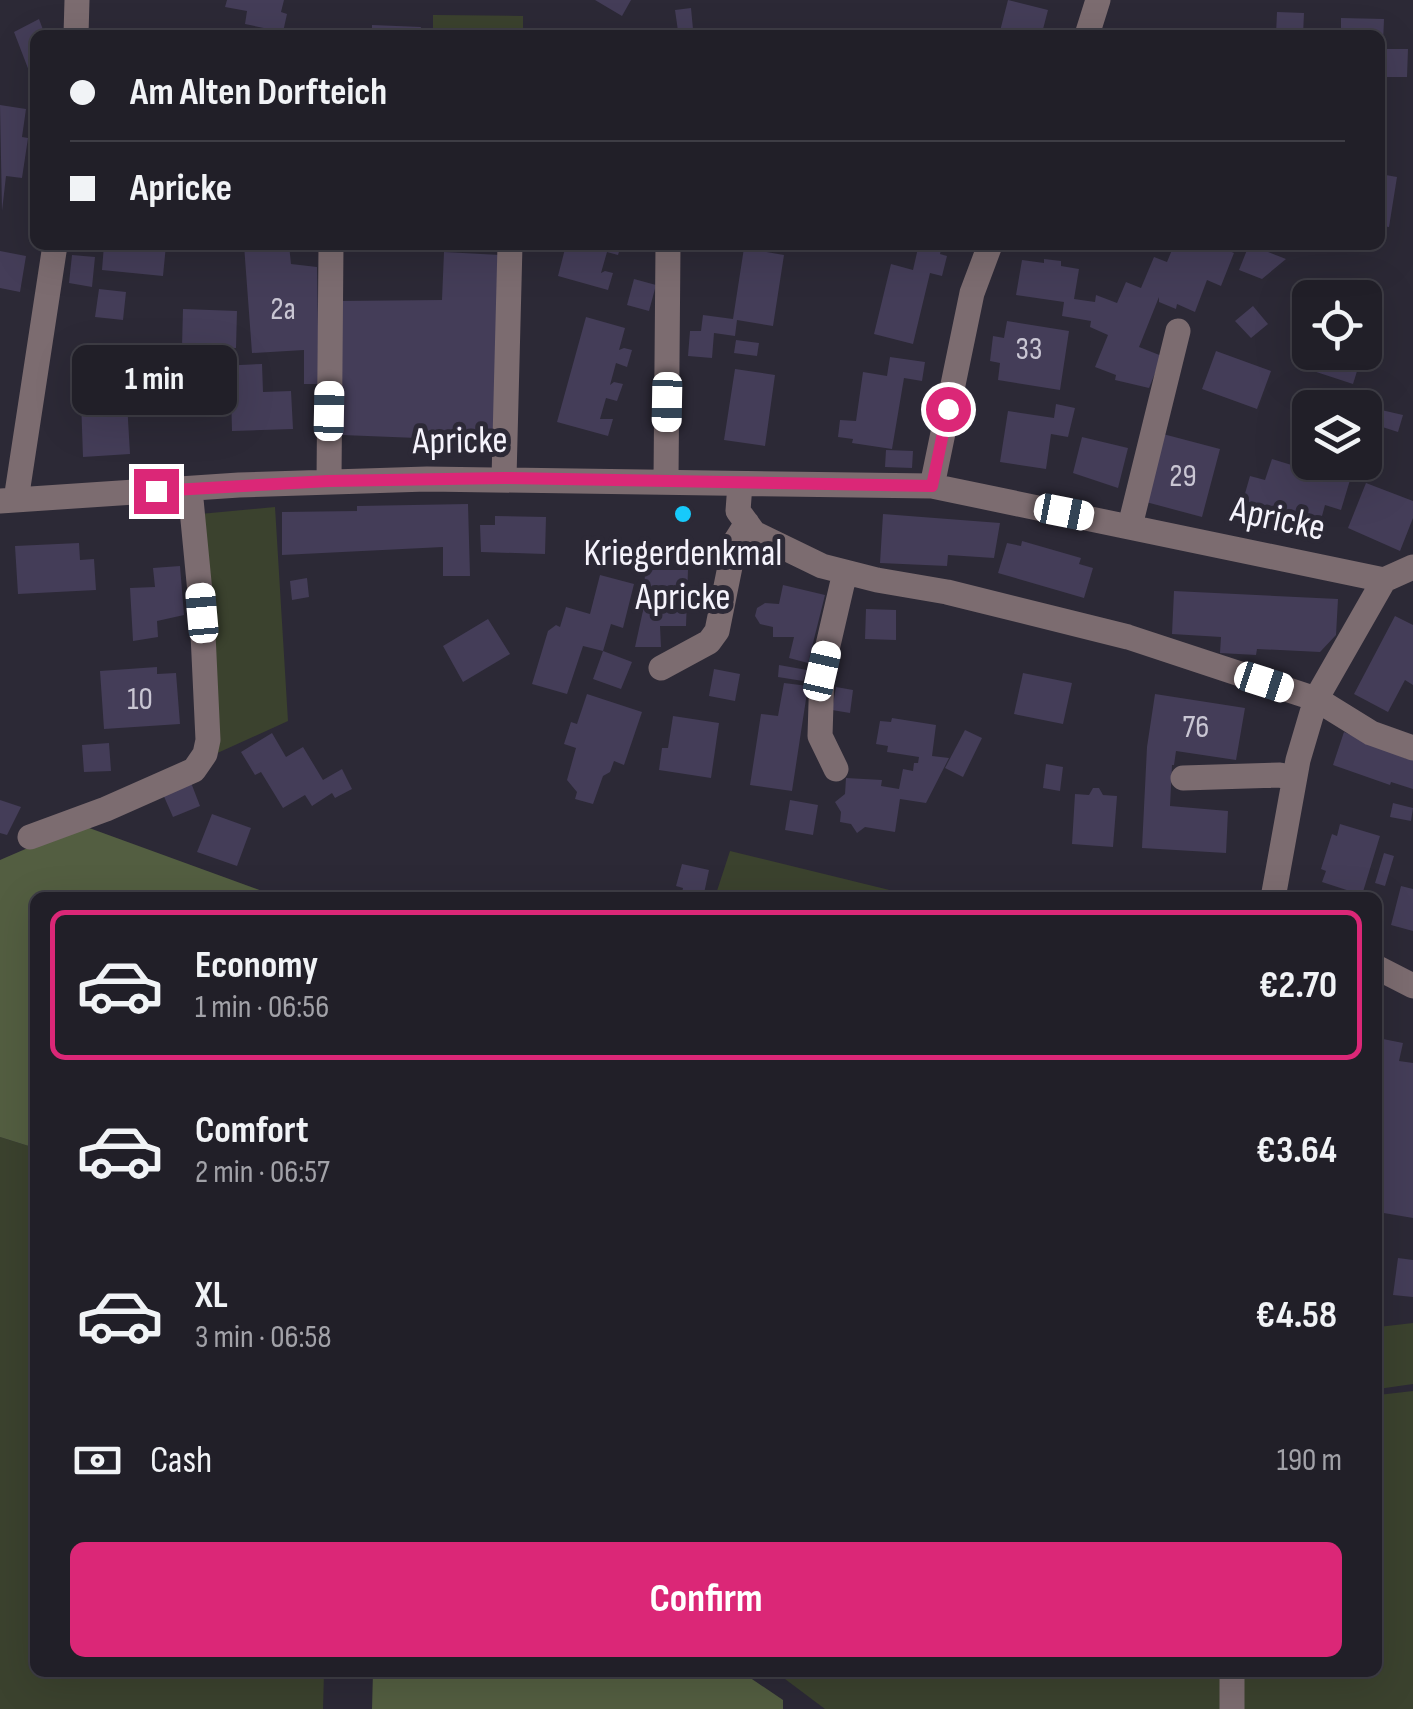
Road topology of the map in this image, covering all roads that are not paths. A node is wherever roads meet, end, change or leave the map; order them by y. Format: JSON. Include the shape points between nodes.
{"nodes":[{"id":1,"x":77,"y":0,"type":"edge"},
{"id":2,"x":1098,"y":0,"type":"edge"},
{"id":3,"x":76,"y":30,"type":"edge"},
{"id":4,"x":1089,"y":30,"type":"edge"},
{"id":5,"x":54,"y":250,"type":"edge"},
{"id":6,"x":332,"y":250,"type":"edge"},
{"id":7,"x":510,"y":250,"type":"edge"},
{"id":8,"x":668,"y":250,"type":"edge"},
{"id":9,"x":988,"y":250,"type":"edge"},
{"id":10,"x":1178,"y":331,"type":"dead end"},
{"id":11,"x":504,"y":478,"type":"junction"},
{"id":12,"x":666,"y":480,"type":"junction"},
{"id":13,"x":328,"y":481,"type":"junction"},
{"id":14,"x":740,"y":484,"type":"junction"},
{"id":15,"x":932,"y":486,"type":"junction"},
{"id":16,"x":190,"y":488,"type":"junction"},
{"id":17,"x":8,"y":501,"type":"edge"},
{"id":18,"x":747,"y":522,"type":"junction"},
{"id":19,"x":1130,"y":526,"type":"junction"},
{"id":20,"x":1413,"y":567,"type":"edge"},
{"id":21,"x":845,"y":572,"type":"junction"},
{"id":22,"x":1384,"y":580,"type":"junction"},
{"id":23,"x":662,"y":668,"type":"dead end"},
{"id":24,"x":1316,"y":699,"type":"junction"},
{"id":25,"x":1413,"y":748,"type":"edge"},
{"id":26,"x":836,"y":768,"type":"dead end"},
{"id":27,"x":1183,"y":778,"type":"dead end"},
{"id":28,"x":1294,"y":779,"type":"junction"},
{"id":29,"x":30,"y":837,"type":"dead end"},
{"id":30,"x":1274,"y":892,"type":"edge"},
{"id":31,"x":1382,"y":970,"type":"edge"},
{"id":32,"x":1413,"y":986,"type":"edge"},
{"id":33,"x":1232,"y":1677,"type":"edge"},
{"id":34,"x":1232,"y":1709,"type":"edge"}],
"edges":[{"from":1,"to":3,"type":"street"},
{"from":2,"to":4,"type":"street"},
{"from":5,"to":17,"type":"street"},
{"from":6,"to":13,"type":"street"},
{"from":7,"to":11,"type":"street"},
{"from":8,"to":12,"type":"street"},
{"from":9,"to":15,"type":"street","via":[[972,294]]},
{"from":10,"to":19,"type":"street"},
{"from":11,"to":12,"type":"street","name":"Apricke"},
{"from":11,"to":13,"type":"street","name":"Apricke"},
{"from":12,"to":14,"type":"street","name":"Apricke"},
{"from":13,"to":16,"type":"street","name":"Apricke"},
{"from":14,"to":15,"type":"street","name":"Apricke"},
{"from":14,"to":18,"type":"street","via":[[738,511]]},
{"from":15,"to":19,"type":"street","name":"Apricke"},
{"from":16,"to":17,"type":"street","name":"Apricke"},
{"from":16,"to":29,"type":"street","via":[[205,754],[194,770],[170,782]]},
{"from":18,"to":21,"type":"street","via":[[754,533]]},
{"from":18,"to":23,"type":"street","via":[[735,542],[717,631]]},
{"from":19,"to":22,"type":"street","name":"Apricke"},
{"from":20,"to":22,"type":"street"},
{"from":21,"to":24,"type":"street","via":[[1128,637]]},
{"from":21,"to":26,"type":"street","via":[[822,671],[820,736]]},
{"from":22,"to":24,"type":"street"},
{"from":24,"to":25,"type":"street","via":[[1371,733]]},
{"from":24,"to":28,"type":"street"},
{"from":27,"to":28,"type":"street"},
{"from":28,"to":30,"type":"street"},
{"from":31,"to":32,"type":"street"},
{"from":33,"to":34,"type":"street"}]}
